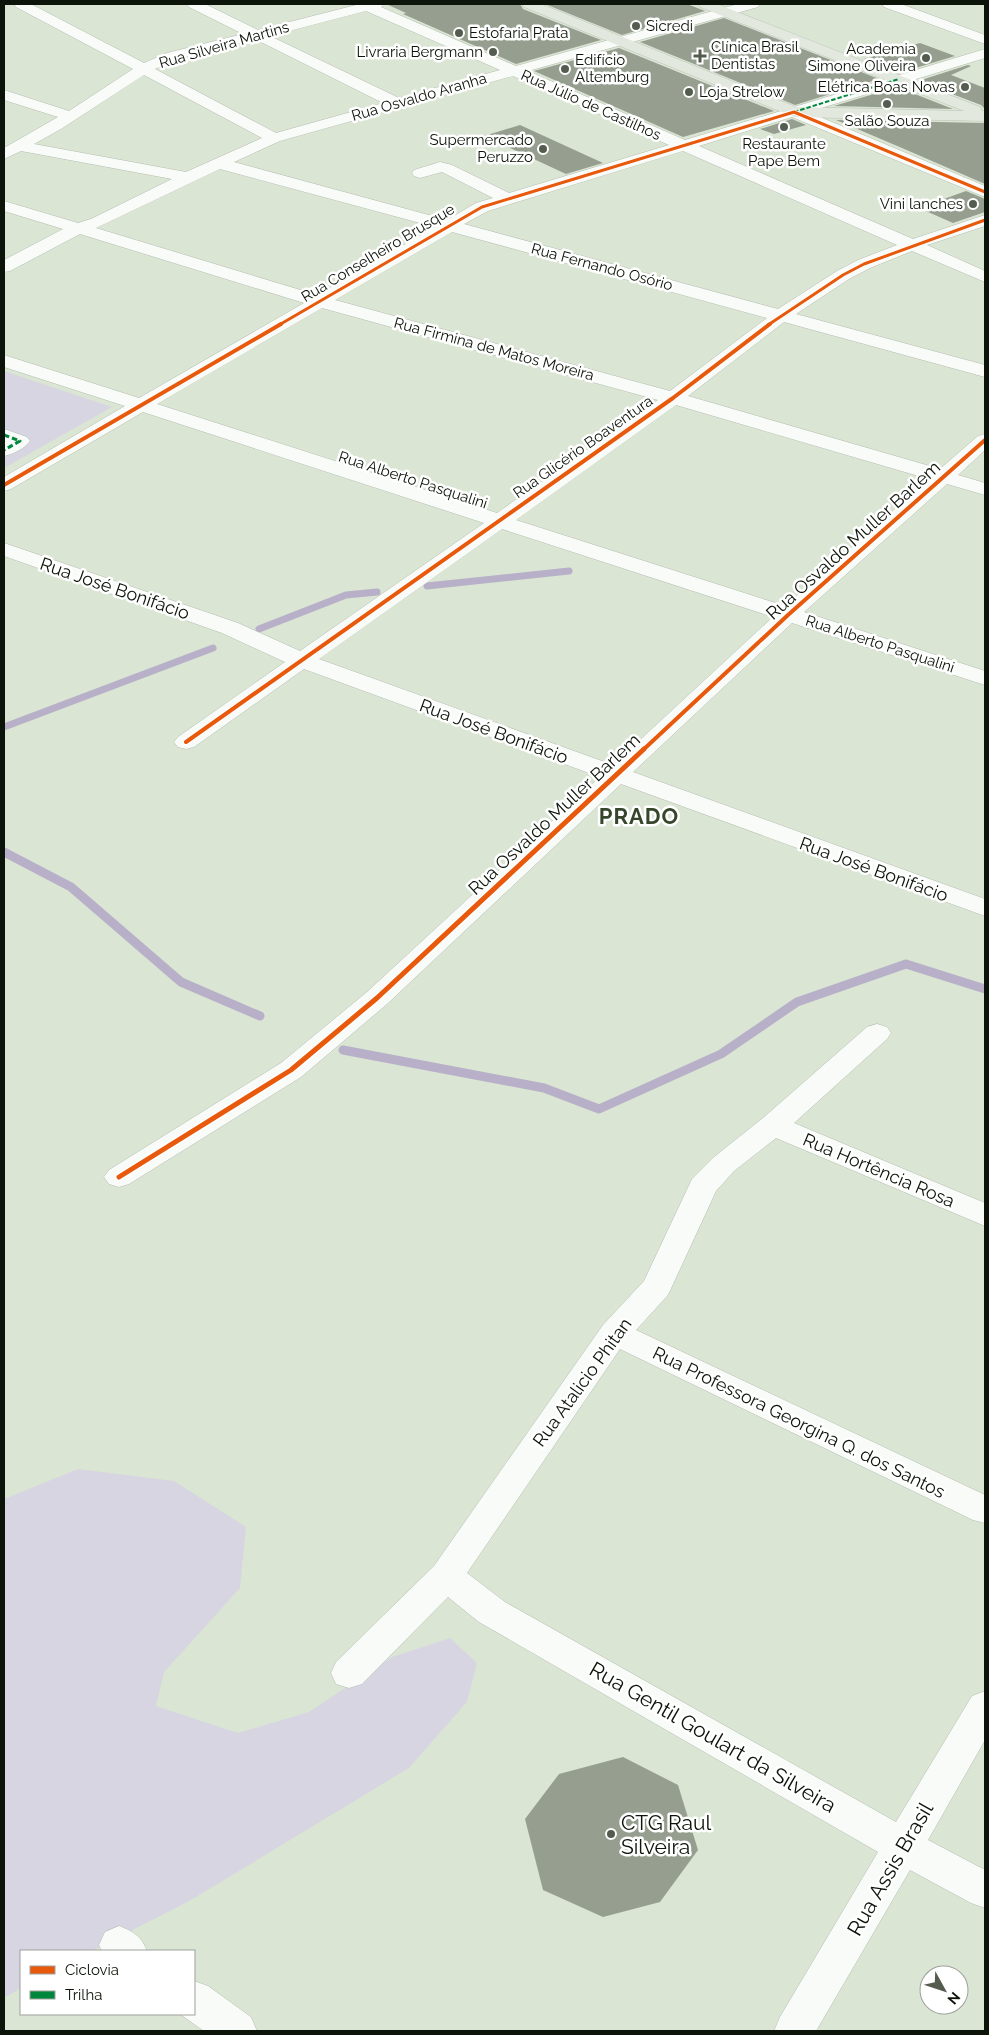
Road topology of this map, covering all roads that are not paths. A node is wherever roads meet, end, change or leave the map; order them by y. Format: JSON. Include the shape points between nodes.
{"nodes":[{"id":1,"x":21,"y":4,"type":"edge"},
{"id":2,"x":194,"y":4,"type":"edge"},
{"id":3,"x":529,"y":4,"type":"edge"},
{"id":4,"x":705,"y":4,"type":"edge"},
{"id":5,"x":754,"y":4,"type":"edge"},
{"id":6,"x":889,"y":4,"type":"edge"},
{"id":7,"x":369,"y":5,"type":"edge"},
{"id":8,"x":725,"y":12,"type":"junction"},
{"id":9,"x":255,"y":34,"type":"junction"},
{"id":10,"x":985,"y":40,"type":"edge"},
{"id":11,"x":619,"y":41,"type":"junction"},
{"id":12,"x":985,"y":53,"type":"edge"},
{"id":13,"x":144,"y":69,"type":"junction"},
{"id":14,"x":512,"y":71,"type":"junction"},
{"id":15,"x":899,"y":79,"type":"junction"},
{"id":16,"x":4,"y":95,"type":"edge"},
{"id":17,"x":398,"y":104,"type":"junction"},
{"id":18,"x":794,"y":112,"type":"junction"},
{"id":19,"x":985,"y":115,"type":"edge"},
{"id":20,"x":71,"y":116,"type":"junction"},
{"id":21,"x":274,"y":138,"type":"junction"},
{"id":22,"x":20,"y":146,"type":"junction"},
{"id":23,"x":682,"y":146,"type":"junction"},
{"id":24,"x":4,"y":154,"type":"edge"},
{"id":25,"x":218,"y":163,"type":"junction"},
{"id":26,"x":420,"y":173,"type":"dead end"},
{"id":27,"x":188,"y":177,"type":"junction"},
{"id":28,"x":985,"y":192,"type":"edge"},
{"id":29,"x":508,"y":199,"type":"junction"},
{"id":30,"x":4,"y":206,"type":"edge"},
{"id":31,"x":985,"y":220,"type":"edge"},
{"id":32,"x":446,"y":226,"type":"junction"},
{"id":33,"x":89,"y":228,"type":"junction"},
{"id":34,"x":912,"y":245,"type":"junction"},
{"id":35,"x":4,"y":267,"type":"edge"},
{"id":36,"x":4,"y":277,"type":"edge"},
{"id":37,"x":985,"y":278,"type":"edge"},
{"id":38,"x":322,"y":302,"type":"junction"},
{"id":39,"x":782,"y":315,"type":"junction"},
{"id":40,"x":4,"y":361,"type":"edge"},
{"id":41,"x":985,"y":372,"type":"edge"},
{"id":42,"x":673,"y":398,"type":"junction"},
{"id":43,"x":142,"y":406,"type":"junction"},
{"id":44,"x":4,"y":435,"type":"edge"},
{"id":45,"x":985,"y":440,"type":"edge"},
{"id":46,"x":4,"y":450,"type":"edge"},
{"id":47,"x":945,"y":477,"type":"junction"},
{"id":48,"x":4,"y":485,"type":"edge"},
{"id":49,"x":985,"y":489,"type":"edge"},
{"id":50,"x":500,"y":521,"type":"junction"},
{"id":51,"x":4,"y":549,"type":"edge"},
{"id":52,"x":788,"y":615,"type":"junction"},
{"id":53,"x":300,"y":660,"type":"junction"},
{"id":54,"x":985,"y":678,"type":"edge"},
{"id":55,"x":186,"y":742,"type":"dead end"},
{"id":56,"x":616,"y":775,"type":"junction"},
{"id":57,"x":983,"y":904,"type":"edge"},
{"id":58,"x":877,"y":1033,"type":"dead end"},
{"id":59,"x":773,"y":1125,"type":"junction"},
{"id":60,"x":118,"y":1177,"type":"dead end"},
{"id":61,"x":985,"y":1215,"type":"edge"},
{"id":62,"x":614,"y":1333,"type":"junction"},
{"id":63,"x":985,"y":1510,"type":"edge"},
{"id":64,"x":446,"y":1576,"type":"junction"},
{"id":65,"x":349,"y":1673,"type":"dead end"},
{"id":66,"x":985,"y":1707,"type":"edge"},
{"id":67,"x":903,"y":1846,"type":"junction"},
{"id":68,"x":985,"y":1890,"type":"edge"},
{"id":69,"x":195,"y":2001,"type":"edge"},
{"id":70,"x":236,"y":2031,"type":"edge"},
{"id":71,"x":794,"y":2031,"type":"edge"}],
"edges":[{"from":1,"to":13,"type":"street"},
{"from":2,"to":9,"type":"street"},
{"from":3,"to":11,"type":"main road"},
{"from":4,"to":8,"type":"main road"},
{"from":5,"to":8,"type":"street","name":"Rua Osvaldo Aranha"},
{"from":6,"to":10,"type":"street"},
{"from":7,"to":9,"type":"street","name":"Rua Silveira Martins"},
{"from":7,"to":14,"type":"street","name":"Rua Júlio de Castilhos"},
{"from":8,"to":11,"type":"street","name":"Rua Osvaldo Aranha"},
{"from":8,"to":15,"type":"main road"},
{"from":9,"to":13,"type":"street","name":"Rua Silveira Martins","via":[[172,56]]},
{"from":9,"to":17,"type":"street"},
{"from":11,"to":14,"type":"street","name":"Rua Osvaldo Aranha"},
{"from":11,"to":18,"type":"main road"},
{"from":12,"to":15,"type":"street"},
{"from":13,"to":20,"type":"street","name":"Rua Silveira Martins"},
{"from":13,"to":21,"type":"street"},
{"from":14,"to":17,"type":"street","name":"Rua Osvaldo Aranha"},
{"from":14,"to":23,"type":"street","name":"Rua Júlio de Castilhos"},
{"from":15,"to":18,"type":"street","name":"Rua Conselheiro Brusque"},
{"from":15,"to":19,"type":"main road"},
{"from":16,"to":20,"type":"street"},
{"from":17,"to":21,"type":"street","name":"Rua Osvaldo Aranha"},
{"from":18,"to":19,"type":"main road"},
{"from":18,"to":23,"type":"street","name":"Rua Conselheiro Brusque"},
{"from":18,"to":28,"type":"street"},
{"from":20,"to":22,"type":"street","name":"Rua Silveira Martins"},
{"from":21,"to":25,"type":"street","name":"Rua Osvaldo Aranha"},
{"from":22,"to":24,"type":"street","name":"Rua Silveira Martins"},
{"from":22,"to":27,"type":"street"},
{"from":23,"to":29,"type":"street","name":"Rua Conselheiro Brusque"},
{"from":23,"to":34,"type":"street","name":"Rua Júlio de Castilhos"},
{"from":25,"to":27,"type":"street","name":"Rua Osvaldo Aranha"},
{"from":25,"to":32,"type":"street","name":"Rua Fernando Osório"},
{"from":26,"to":29,"type":"street","via":[[446,168]]},
{"from":27,"to":33,"type":"street","name":"Rua Osvaldo Aranha"},
{"from":29,"to":32,"type":"street","name":"Rua Conselheiro Brusque","via":[[482,207]]},
{"from":30,"to":33,"type":"street","name":"Rua Firmina de Matos Moreira"},
{"from":31,"to":34,"type":"street","name":"Rua Glicério Boaventura"},
{"from":32,"to":38,"type":"street","name":"Rua Conselheiro Brusque"},
{"from":32,"to":39,"type":"street","name":"Rua Fernando Osório"},
{"from":33,"to":35,"type":"street","name":"Rua Osvaldo Aranha"},
{"from":33,"to":36,"type":"street","name":"Rua Osvaldo Aranha"},
{"from":33,"to":38,"type":"street","name":"Rua Firmina de Matos Moreira"},
{"from":34,"to":37,"type":"street","name":"Rua Júlio de Castilhos"},
{"from":34,"to":39,"type":"street","name":"Rua Glicério Boaventura","via":[[843,275]]},
{"from":38,"to":42,"type":"street","name":"Rua Firmina de Matos Moreira"},
{"from":38,"to":43,"type":"street","name":"Rua Conselheiro Brusque"},
{"from":39,"to":41,"type":"street","name":"Rua Fernando Osório"},
{"from":39,"to":42,"type":"street","name":"Rua Glicério Boaventura"},
{"from":40,"to":43,"type":"street","name":"Rua Alberto Pasqualini"},
{"from":42,"to":47,"type":"street","name":"Rua Firmina de Matos Moreira"},
{"from":42,"to":50,"type":"street","name":"Rua Glicério Boaventura"},
{"from":43,"to":48,"type":"street","name":"Rua Conselheiro Brusque"},
{"from":43,"to":50,"type":"street","name":"Rua Alberto Pasqualini"},
{"from":44,"to":46,"type":"street","via":[[20,441]]},
{"from":45,"to":47,"type":"street","name":"Rua Osvaldo Muller Barlem"},
{"from":47,"to":49,"type":"street","name":"Rua Firmina de Matos Moreira"},
{"from":47,"to":52,"type":"street","name":"Rua Osvaldo Muller Barlem"},
{"from":50,"to":52,"type":"street","name":"Rua Alberto Pasqualini"},
{"from":50,"to":53,"type":"street","name":"Rua Glicério Boaventura"},
{"from":51,"to":53,"type":"street","name":"Rua José Bonifácio","via":[[230,628]]},
{"from":52,"to":54,"type":"street","name":"Rua Alberto Pasqualini"},
{"from":52,"to":56,"type":"street","name":"Rua Osvaldo Muller Barlem"},
{"from":53,"to":55,"type":"street","name":"Rua Glicério Boaventura"},
{"from":53,"to":56,"type":"street","name":"Rua José Bonifácio"},
{"from":56,"to":57,"type":"street","name":"Rua José Bonifácio"},
{"from":56,"to":60,"type":"street","name":"Rua Osvaldo Muller Barlem","via":[[376,998],[291,1070]]},
{"from":58,"to":59,"type":"street","name":"Rua Atalicio Phitan"},
{"from":59,"to":61,"type":"street","name":"Rua Hortência Rosa"},
{"from":59,"to":62,"type":"street","name":"Rua Atalicio Phitan","via":[[702,1186],[657,1287]]},
{"from":62,"to":63,"type":"street","name":"Rua Professora Georgina Q. dos Santos"},
{"from":62,"to":64,"type":"street","name":"Rua Atalicio Phitan"},
{"from":64,"to":65,"type":"street","name":"Rua Atalicio Phitan"},
{"from":64,"to":67,"type":"street","name":"Rua Gentil Goulart da Silveira","via":[[492,1612]]},
{"from":66,"to":67,"type":"street","name":"Rua Assis Brasil"},
{"from":67,"to":68,"type":"street","name":"Rua Gentil Goulart da Silveira"},
{"from":67,"to":71,"type":"street","name":"Rua Assis Brasil"},
{"from":69,"to":70,"type":"street"}]}
